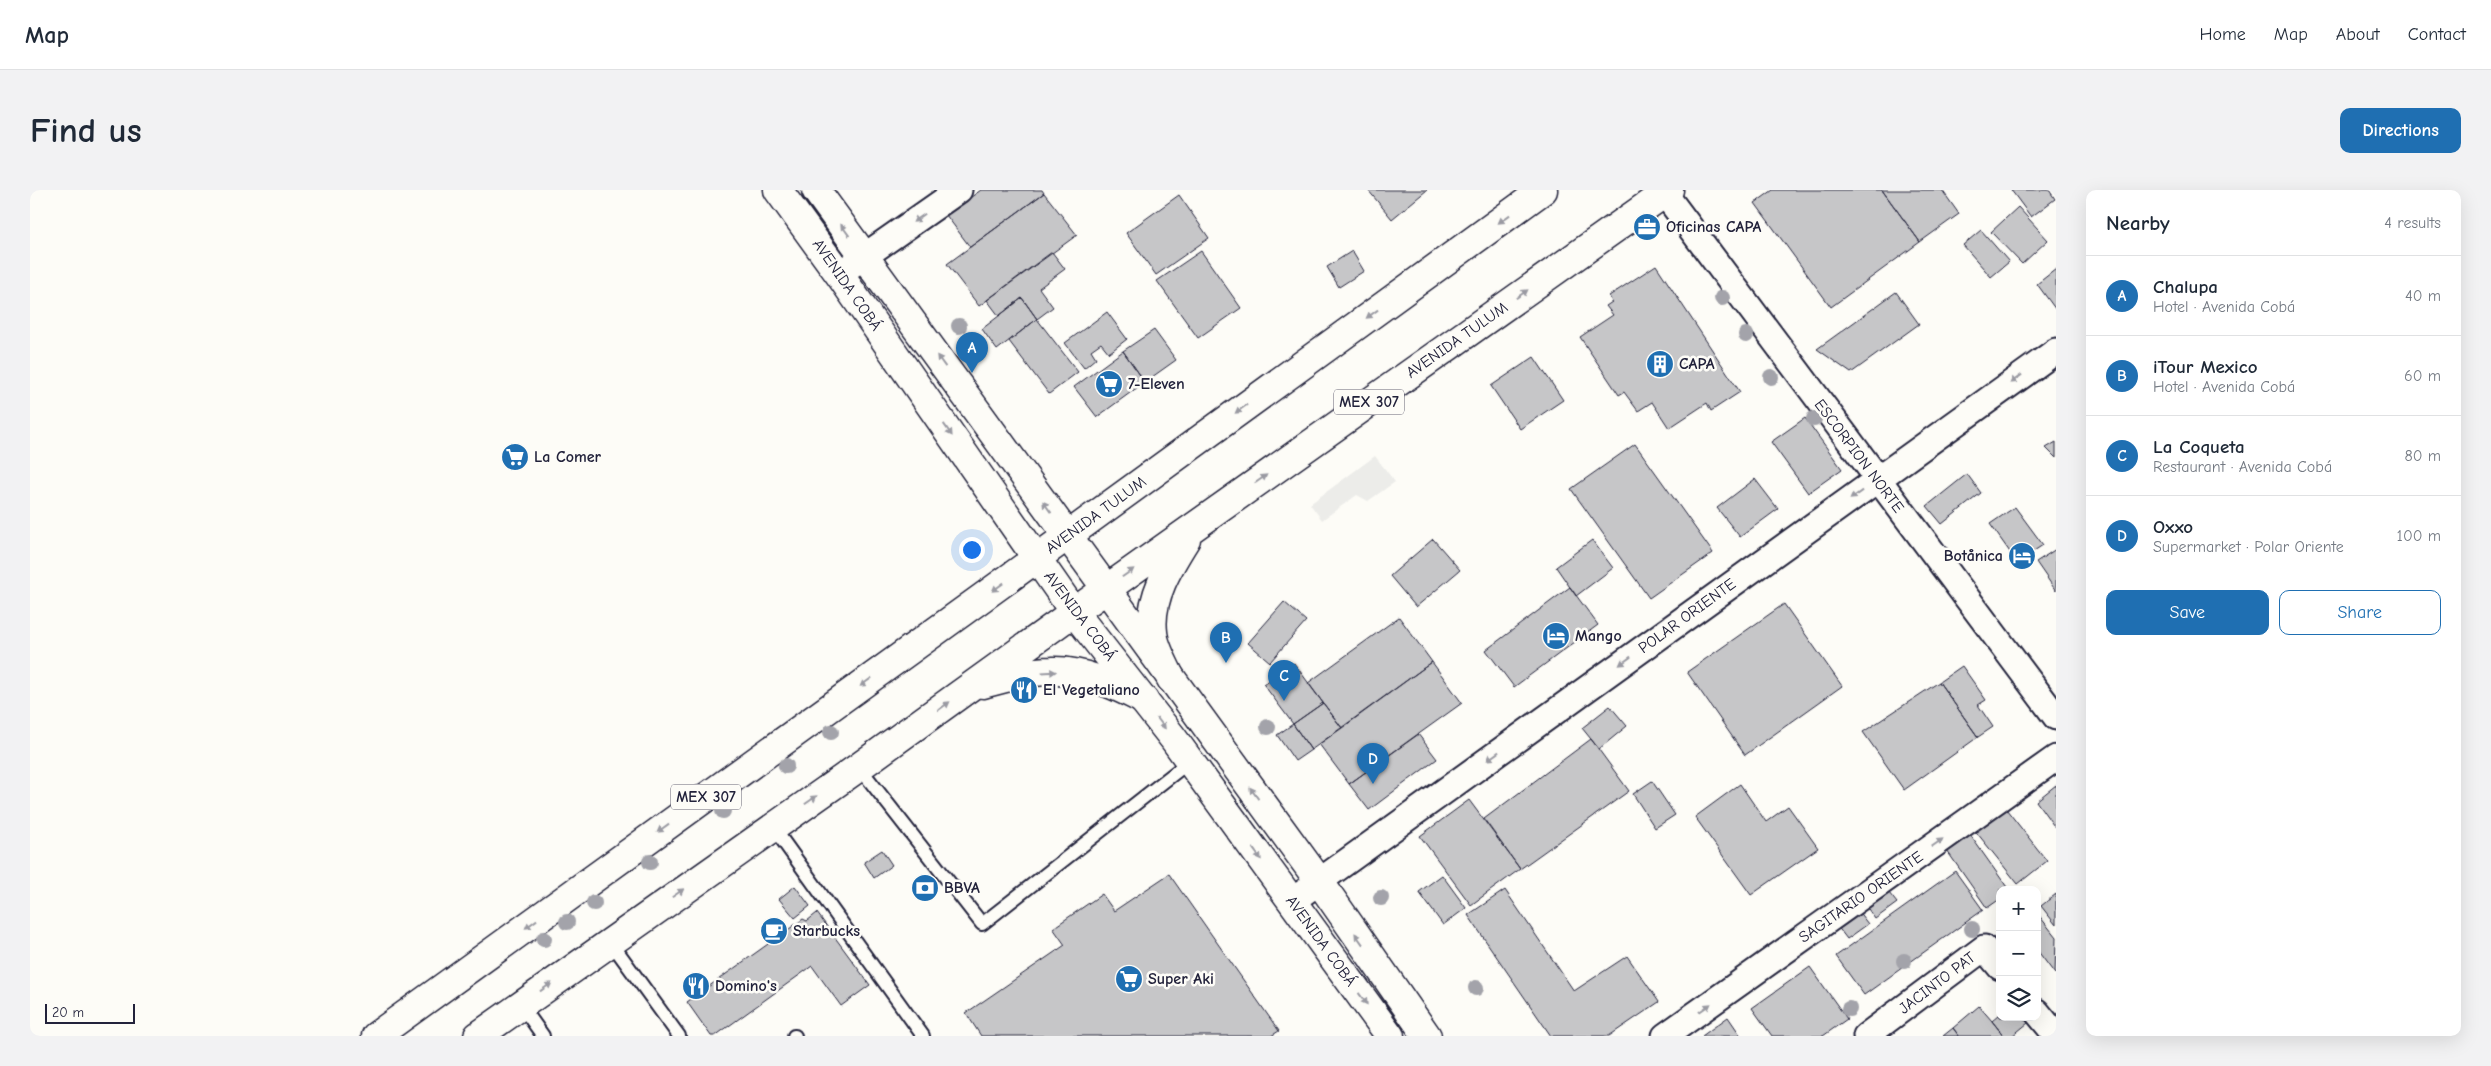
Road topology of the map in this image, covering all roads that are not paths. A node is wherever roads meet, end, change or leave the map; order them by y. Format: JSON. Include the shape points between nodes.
{"nodes":[{"id":1,"x":778,"y":190,"type":"edge"},
{"id":2,"x":816,"y":190,"type":"edge"},
{"id":3,"x":959,"y":190,"type":"edge"},
{"id":4,"x":1543,"y":190,"type":"edge"},
{"id":5,"x":1665,"y":191,"type":"edge"},
{"id":6,"x":864,"y":256,"type":"junction"},
{"id":7,"x":839,"y":274,"type":"junction"},
{"id":8,"x":2056,"y":351,"type":"edge"},
{"id":9,"x":1877,"y":480,"type":"junction"},
{"id":10,"x":1194,"y":526,"type":"junction"},
{"id":11,"x":1067,"y":535,"type":"junction"},
{"id":12,"x":1037,"y":558,"type":"junction"},
{"id":13,"x":1106,"y":588,"type":"junction"},
{"id":14,"x":1074,"y":612,"type":"junction"},
{"id":15,"x":1171,"y":679,"type":"junction"},
{"id":16,"x":967,"y":688,"type":"junction"},
{"id":17,"x":1144,"y":700,"type":"junction"},
{"id":18,"x":2056,"y":718,"type":"edge"},
{"id":19,"x":2056,"y":758,"type":"edge"},
{"id":20,"x":1190,"y":762,"type":"junction"},
{"id":21,"x":860,"y":767,"type":"junction"},
{"id":22,"x":773,"y":827,"type":"junction"},
{"id":23,"x":1319,"y":881,"type":"junction"},
{"id":24,"x":1292,"y":900,"type":"junction"},
{"id":25,"x":610,"y":941,"type":"junction"},
{"id":26,"x":1992,"y":958,"type":"edge"},
{"id":27,"x":521,"y":1005,"type":"junction"},
{"id":28,"x":2041,"y":1017,"type":"edge"},
{"id":29,"x":393,"y":1031,"type":"edge"},
{"id":30,"x":2056,"y":1035,"type":"edge"},
{"id":31,"x":478,"y":1036,"type":"edge"},
{"id":32,"x":544,"y":1036,"type":"edge"},
{"id":33,"x":679,"y":1036,"type":"edge"},
{"id":34,"x":923,"y":1036,"type":"edge"},
{"id":35,"x":1390,"y":1036,"type":"edge"},
{"id":36,"x":1427,"y":1036,"type":"edge"},
{"id":37,"x":1666,"y":1036,"type":"edge"},
{"id":38,"x":1866,"y":1036,"type":"edge"}],
"edges":[{"from":1,"to":7,"type":"main road","name":"AVENIDA COBÁ"},
{"from":6,"to":2,"type":"main road","name":"AVENIDA COBÁ","one_way":true},
{"from":3,"to":6,"type":"street","one_way":true},
{"from":4,"to":11,"type":"main road","name":"AVENIDA TULUM","number":"MEX 307","one_way":true},
{"from":5,"to":9,"type":"street","name":"ESCORPION NORTE"},
{"from":10,"to":5,"type":"main road","name":"AVENIDA TULUM","number":"MEX 307","one_way":true},
{"from":6,"to":7,"type":"street"},
{"from":11,"to":6,"type":"main road","name":"AVENIDA COBÁ","one_way":true},
{"from":7,"to":12,"type":"main road","name":"AVENIDA COBÁ","one_way":true},
{"from":8,"to":9,"type":"street","name":"POLAR ORIENTE","one_way":true},
{"from":9,"to":18,"type":"street","name":"ESCORPION NORTE"},
{"from":9,"to":23,"type":"street","name":"POLAR ORIENTE","one_way":true},
{"from":13,"to":10,"type":"main road","name":"AVENIDA TULUM","number":"MEX 307","one_way":true},
{"from":10,"to":15,"type":"main road","via":[[1167,568],[1156,600],[1153,632]]},
{"from":11,"to":12,"type":"main road","name":"AVENIDA TULUM","number":"MEX 307"},
{"from":11,"to":13,"type":"main road","name":"AVENIDA COBÁ"},
{"from":12,"to":14,"type":"main road","name":"AVENIDA COBÁ"},
{"from":12,"to":29,"type":"main road","number":"MEX 307","one_way":true},
{"from":13,"to":14,"type":"main road","name":"AVENIDA TULUM","number":"MEX 307"},
{"from":13,"to":15,"type":"main road","name":"AVENIDA COBÁ"},
{"from":14,"to":16,"type":"main road","number":"MEX 307"},
{"from":14,"to":17,"type":"main road","name":"AVENIDA COBÁ"},
{"from":23,"to":15,"type":"main road","name":"AVENIDA COBÁ","one_way":true},
{"from":16,"to":17,"type":"main road","one_way":true,"via":[[1012,676],[1053,671],[1090,677]]},
{"from":21,"to":16,"type":"main road","number":"MEX 307","one_way":true},
{"from":17,"to":20,"type":"main road","name":"AVENIDA COBÁ","one_way":true},
{"from":37,"to":19,"type":"street","name":"SAGITARIO ORIENTE","one_way":true},
{"from":20,"to":21,"type":"lane","via":[[982,924]]},
{"from":20,"to":24,"type":"main road","name":"AVENIDA COBÁ","one_way":true},
{"from":22,"to":21,"type":"main road","number":"MEX 307","one_way":true},
{"from":25,"to":22,"type":"main road","number":"MEX 307","one_way":true},
{"from":22,"to":34,"type":"lane"},
{"from":23,"to":24,"type":"street","name":"POLAR ORIENTE"},
{"from":36,"to":23,"type":"main road","name":"AVENIDA COBÁ","one_way":true},
{"from":24,"to":35,"type":"main road","name":"AVENIDA COBÁ","one_way":true},
{"from":27,"to":25,"type":"main road","number":"MEX 307","one_way":true},
{"from":25,"to":33,"type":"lane"},
{"from":26,"to":38,"type":"street","name":"JACINTO PAT"},
{"from":27,"to":31,"type":"main road","number":"MEX 307"},
{"from":27,"to":32,"type":"lane"},
{"from":28,"to":30,"type":"street"}]}
